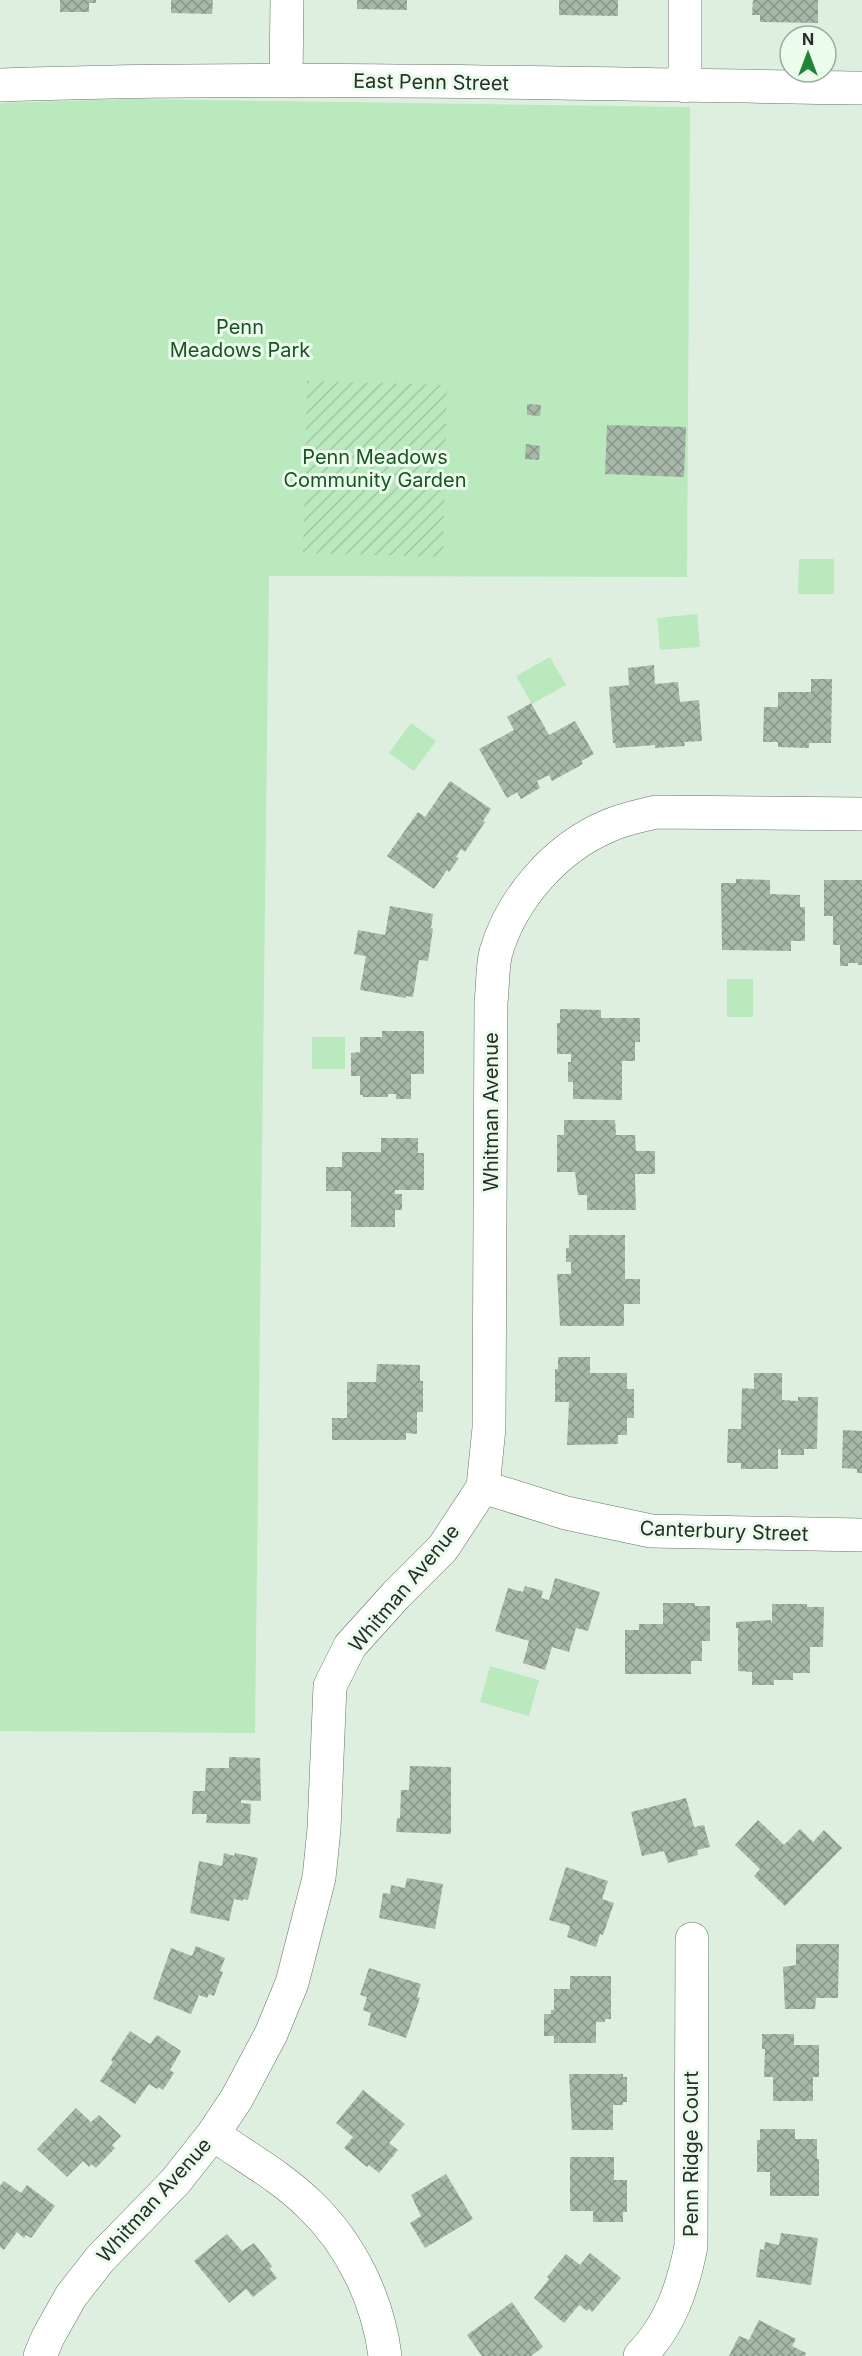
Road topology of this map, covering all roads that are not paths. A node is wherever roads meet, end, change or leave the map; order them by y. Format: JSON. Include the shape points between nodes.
{"nodes":[{"id":1,"x":287,"y":0,"type":"edge"},
{"id":2,"x":686,"y":0,"type":"edge"},
{"id":3,"x":286,"y":81,"type":"junction"},
{"id":4,"x":0,"y":85,"type":"edge"},
{"id":5,"x":685,"y":86,"type":"junction"},
{"id":6,"x":862,"y":87,"type":"edge"},
{"id":7,"x":862,"y":814,"type":"edge"},
{"id":8,"x":483,"y":1487,"type":"junction"},
{"id":9,"x":862,"y":1535,"type":"edge"},
{"id":10,"x":693,"y":1939,"type":"dead end"},
{"id":11,"x":213,"y":2134,"type":"junction"},
{"id":12,"x":40,"y":2356,"type":"edge"},
{"id":13,"x":385,"y":2356,"type":"edge"},
{"id":14,"x":640,"y":2356,"type":"edge"}],
"edges":[{"from":1,"to":3,"type":"street"},
{"from":2,"to":5,"type":"street"},
{"from":3,"to":4,"type":"street","name":"East Penn Street"},
{"from":3,"to":5,"type":"street","name":"East Penn Street"},
{"from":5,"to":6,"type":"street","name":"East Penn Street"},
{"from":7,"to":8,"type":"street","name":"Whitman Avenue","via":[[656,812],[630,819],[580,840],[530,885],[512,911],[496,954],[491,1002],[489,1428]]},
{"from":8,"to":9,"type":"street","name":"Canterbury Street","via":[[566,1513],[651,1532]]},
{"from":8,"to":11,"type":"street","name":"Whitman Avenue","via":[[443,1548],[350,1647],[330,1686],[324,1829],[308,1928],[292,1983],[271,2034]]},
{"from":10,"to":14,"type":"street","name":"Penn Ridge Court","via":[[691,2246],[685,2280],[669,2318]]},
{"from":11,"to":12,"type":"street","name":"Whitman Avenue","via":[[175,2182],[100,2259],[71,2296]]},
{"from":11,"to":13,"type":"street","via":[[295,2191],[335,2235],[369,2292]]}]}
